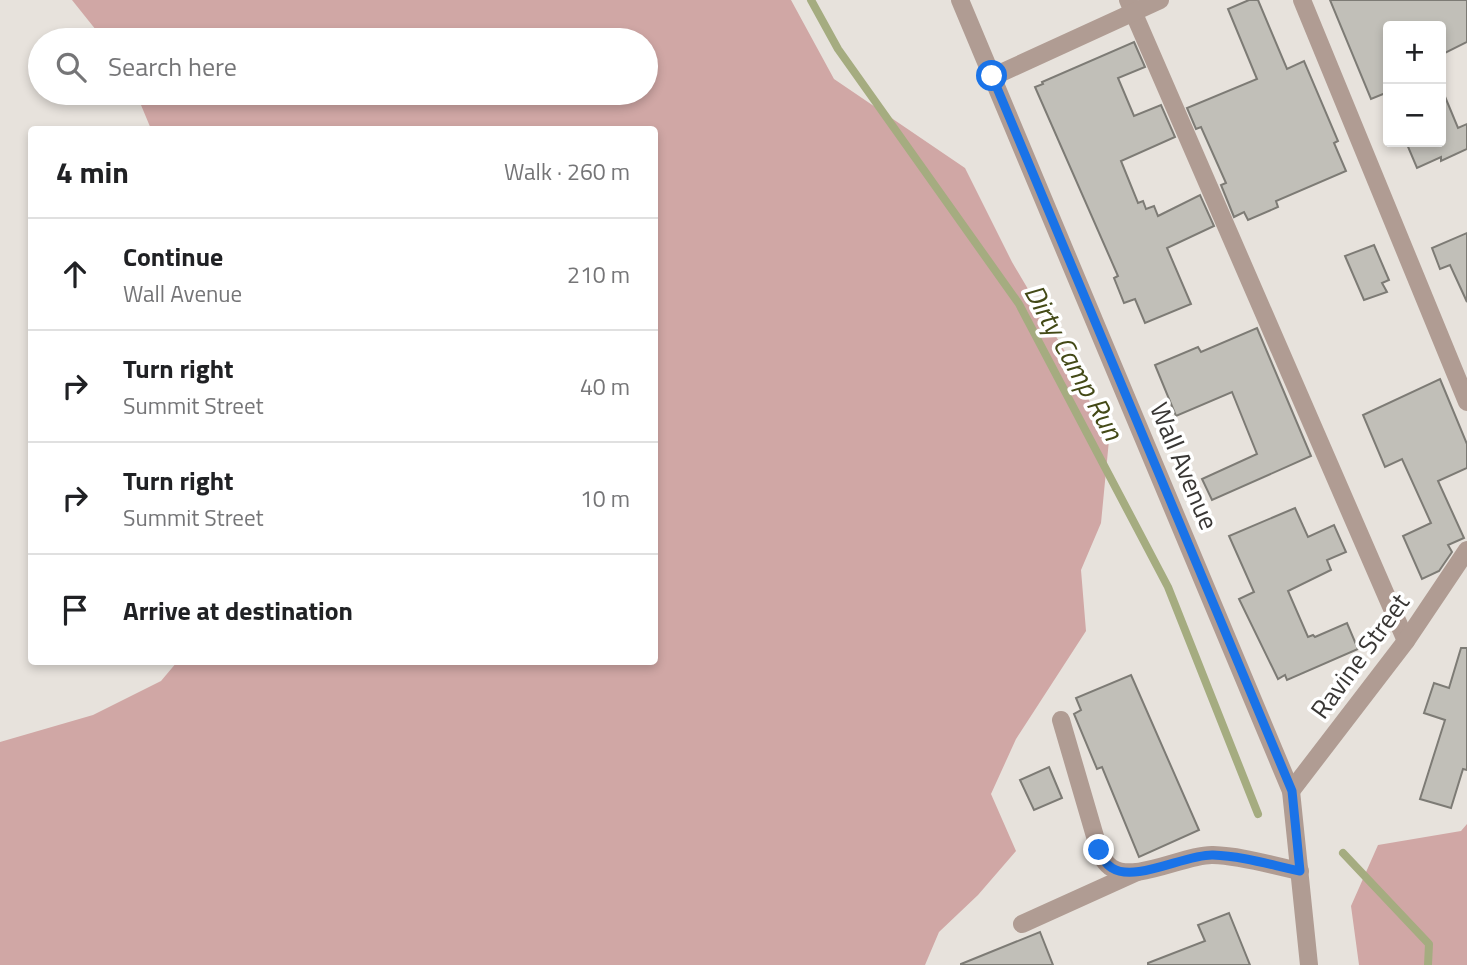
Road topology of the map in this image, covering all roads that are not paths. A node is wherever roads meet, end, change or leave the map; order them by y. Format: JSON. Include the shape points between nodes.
{"nodes":[{"id":1,"x":960,"y":0,"type":"edge"},
{"id":2,"x":1160,"y":0,"type":"edge"},
{"id":3,"x":1302,"y":0,"type":"edge"},
{"id":4,"x":1131,"y":6,"type":"edge"},
{"id":5,"x":992,"y":76,"type":"junction"},
{"id":6,"x":1467,"y":402,"type":"edge"},
{"id":7,"x":1467,"y":550,"type":"edge"},
{"id":8,"x":1406,"y":641,"type":"junction"},
{"id":9,"x":1061,"y":720,"type":"dead end"},
{"id":10,"x":1292,"y":791,"type":"junction"},
{"id":11,"x":1300,"y":871,"type":"junction"},
{"id":12,"x":1138,"y":872,"type":"junction"},
{"id":13,"x":1022,"y":924,"type":"dead end"},
{"id":14,"x":1309,"y":965,"type":"edge"}],
"edges":[{"from":1,"to":5,"type":"street","name":"Wall Avenue"},
{"from":2,"to":4,"type":"street"},
{"from":3,"to":6,"type":"street"},
{"from":4,"to":5,"type":"street"},
{"from":4,"to":8,"type":"street"},
{"from":5,"to":10,"type":"street","name":"Wall Avenue"},
{"from":7,"to":8,"type":"street","name":"Ravine Street"},
{"from":8,"to":10,"type":"street","name":"Ravine Street"},
{"from":9,"to":12,"type":"street","via":[[1105,862],[1113,869]]},
{"from":10,"to":11,"type":"street","name":"Wall Avenue"},
{"from":11,"to":12,"type":"street","via":[[1210,855]]},
{"from":11,"to":14,"type":"street","name":"Wall Avenue"},
{"from":12,"to":13,"type":"street"}]}
